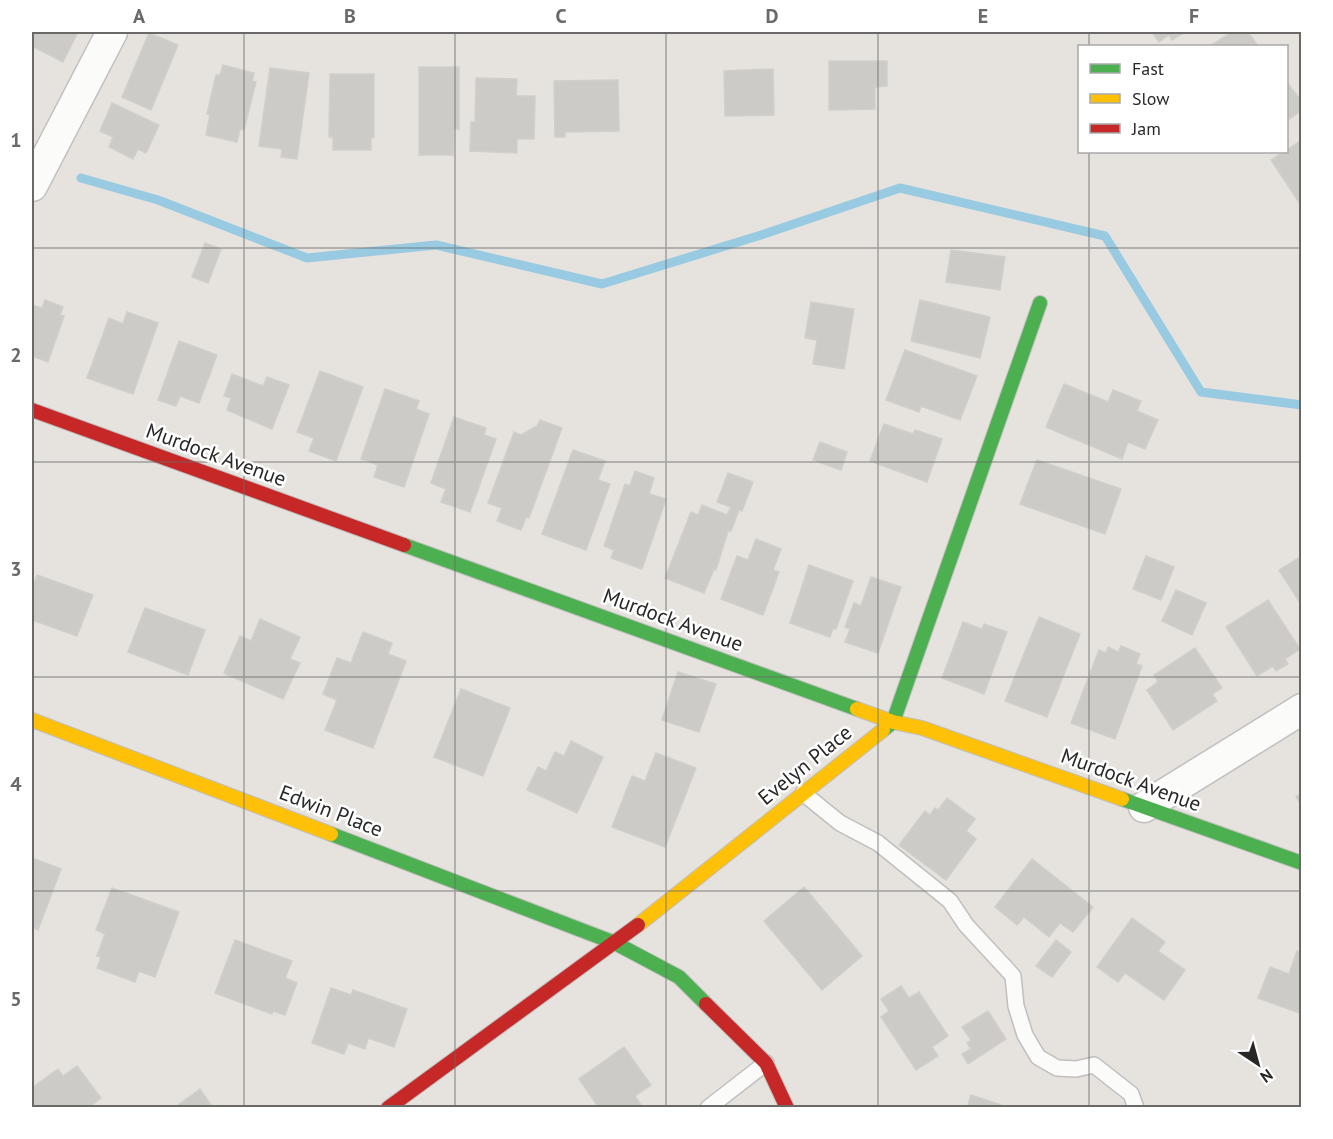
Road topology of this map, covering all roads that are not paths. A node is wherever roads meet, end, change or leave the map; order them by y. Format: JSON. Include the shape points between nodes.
{"nodes":[{"id":1,"x":112,"y":32,"type":"edge"},
{"id":2,"x":32,"y":186,"type":"edge"},
{"id":3,"x":1040,"y":303,"type":"dead end"},
{"id":4,"x":32,"y":410,"type":"edge"},
{"id":5,"x":1302,"y":709,"type":"edge"},
{"id":6,"x":32,"y":720,"type":"edge"},
{"id":7,"x":893,"y":722,"type":"junction"},
{"id":8,"x":803,"y":793,"type":"junction"},
{"id":9,"x":1144,"y":807,"type":"junction"},
{"id":10,"x":1302,"y":863,"type":"edge"},
{"id":11,"x":615,"y":943,"type":"junction"},
{"id":12,"x":766,"y":1063,"type":"junction"},
{"id":13,"x":388,"y":1107,"type":"edge"},
{"id":14,"x":708,"y":1107,"type":"edge"},
{"id":15,"x":787,"y":1107,"type":"edge"},
{"id":16,"x":1136,"y":1107,"type":"edge"}],
"edges":[{"from":1,"to":2,"type":"street"},
{"from":3,"to":7,"type":"street"},
{"from":4,"to":7,"type":"street","name":"Murdock Avenue"},
{"from":5,"to":9,"type":"street"},
{"from":6,"to":11,"type":"street","name":"Edwin Place"},
{"from":7,"to":8,"type":"street","name":"Evelyn Place"},
{"from":7,"to":9,"type":"street","name":"Murdock Avenue","via":[[922,728]]},
{"from":8,"to":11,"type":"street","name":"Evelyn Place"},
{"from":8,"to":16,"type":"lane","via":[[840,823],[878,843],[950,901],[966,925],[1013,976],[1018,1016],[1038,1057],[1057,1068],[1094,1065],[1131,1094]]},
{"from":9,"to":10,"type":"street","name":"Murdock Avenue"},
{"from":11,"to":12,"type":"street","name":"Edwin Place","via":[[679,977]]},
{"from":11,"to":13,"type":"street","name":"Evelyn Place"},
{"from":12,"to":14,"type":"lane"},
{"from":12,"to":15,"type":"street","name":"Edwin Place"}]}
